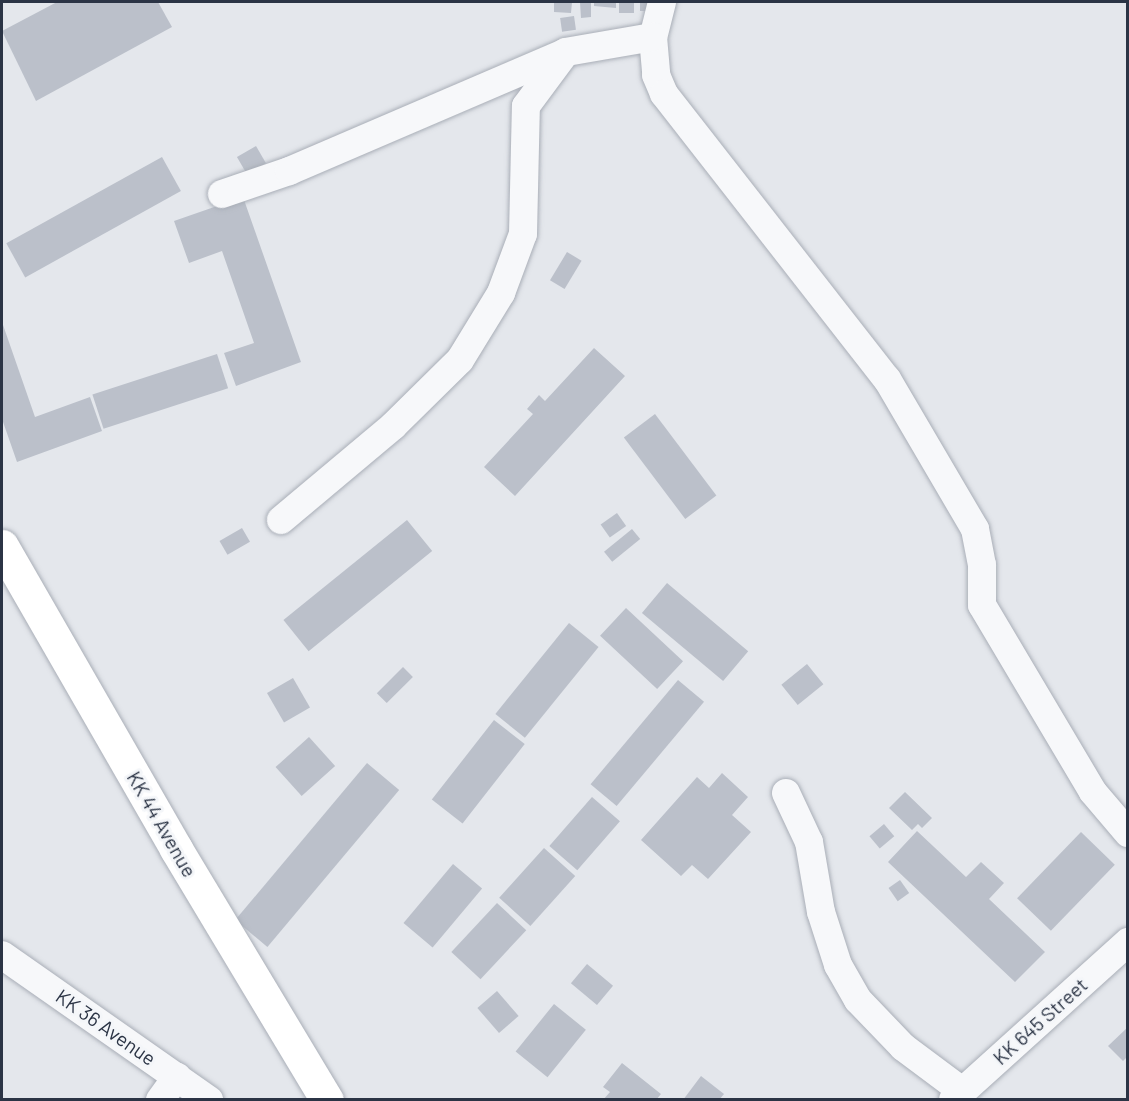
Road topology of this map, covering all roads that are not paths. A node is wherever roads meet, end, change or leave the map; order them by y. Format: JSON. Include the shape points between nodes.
{"nodes":[{"id":1,"x":662,"y":2,"type":"edge"},
{"id":2,"x":653,"y":37,"type":"junction"},
{"id":3,"x":566,"y":52,"type":"junction"},
{"id":4,"x":222,"y":194,"type":"dead end"},
{"id":5,"x":280,"y":520,"type":"dead end"},
{"id":6,"x":2,"y":546,"type":"edge"},
{"id":7,"x":786,"y":793,"type":"dead end"},
{"id":8,"x":1128,"y":832,"type":"edge"},
{"id":9,"x":1128,"y":942,"type":"edge"},
{"id":10,"x":2,"y":955,"type":"edge"},
{"id":11,"x":177,"y":1077,"type":"junction"},
{"id":12,"x":957,"y":1095,"type":"edge"},
{"id":13,"x":160,"y":1100,"type":"edge"},
{"id":14,"x":209,"y":1100,"type":"edge"},
{"id":15,"x":327,"y":1100,"type":"edge"}],
"edges":[{"from":1,"to":2,"type":"street"},
{"from":2,"to":3,"type":"street"},
{"from":2,"to":8,"type":"street","via":[[656,75],[664,94],[886,379],[975,529],[982,565],[982,604],[1093,792]]},
{"from":3,"to":4,"type":"street","via":[[289,171]]},
{"from":3,"to":5,"type":"street","via":[[526,106],[523,234],[501,293],[472,341],[460,360],[393,426]]},
{"from":6,"to":15,"type":"main road","name":"KK 44 Avenue","via":[[176,849]]},
{"from":7,"to":12,"type":"street","via":[[809,842],[821,912],[843,974],[858,1000]]},
{"from":9,"to":12,"type":"street","name":"KK 645 Street"},
{"from":10,"to":11,"type":"street","name":"KK 36 Avenue"},
{"from":11,"to":13,"type":"street"},
{"from":11,"to":14,"type":"street","name":"KK 36 Avenue"}]}
